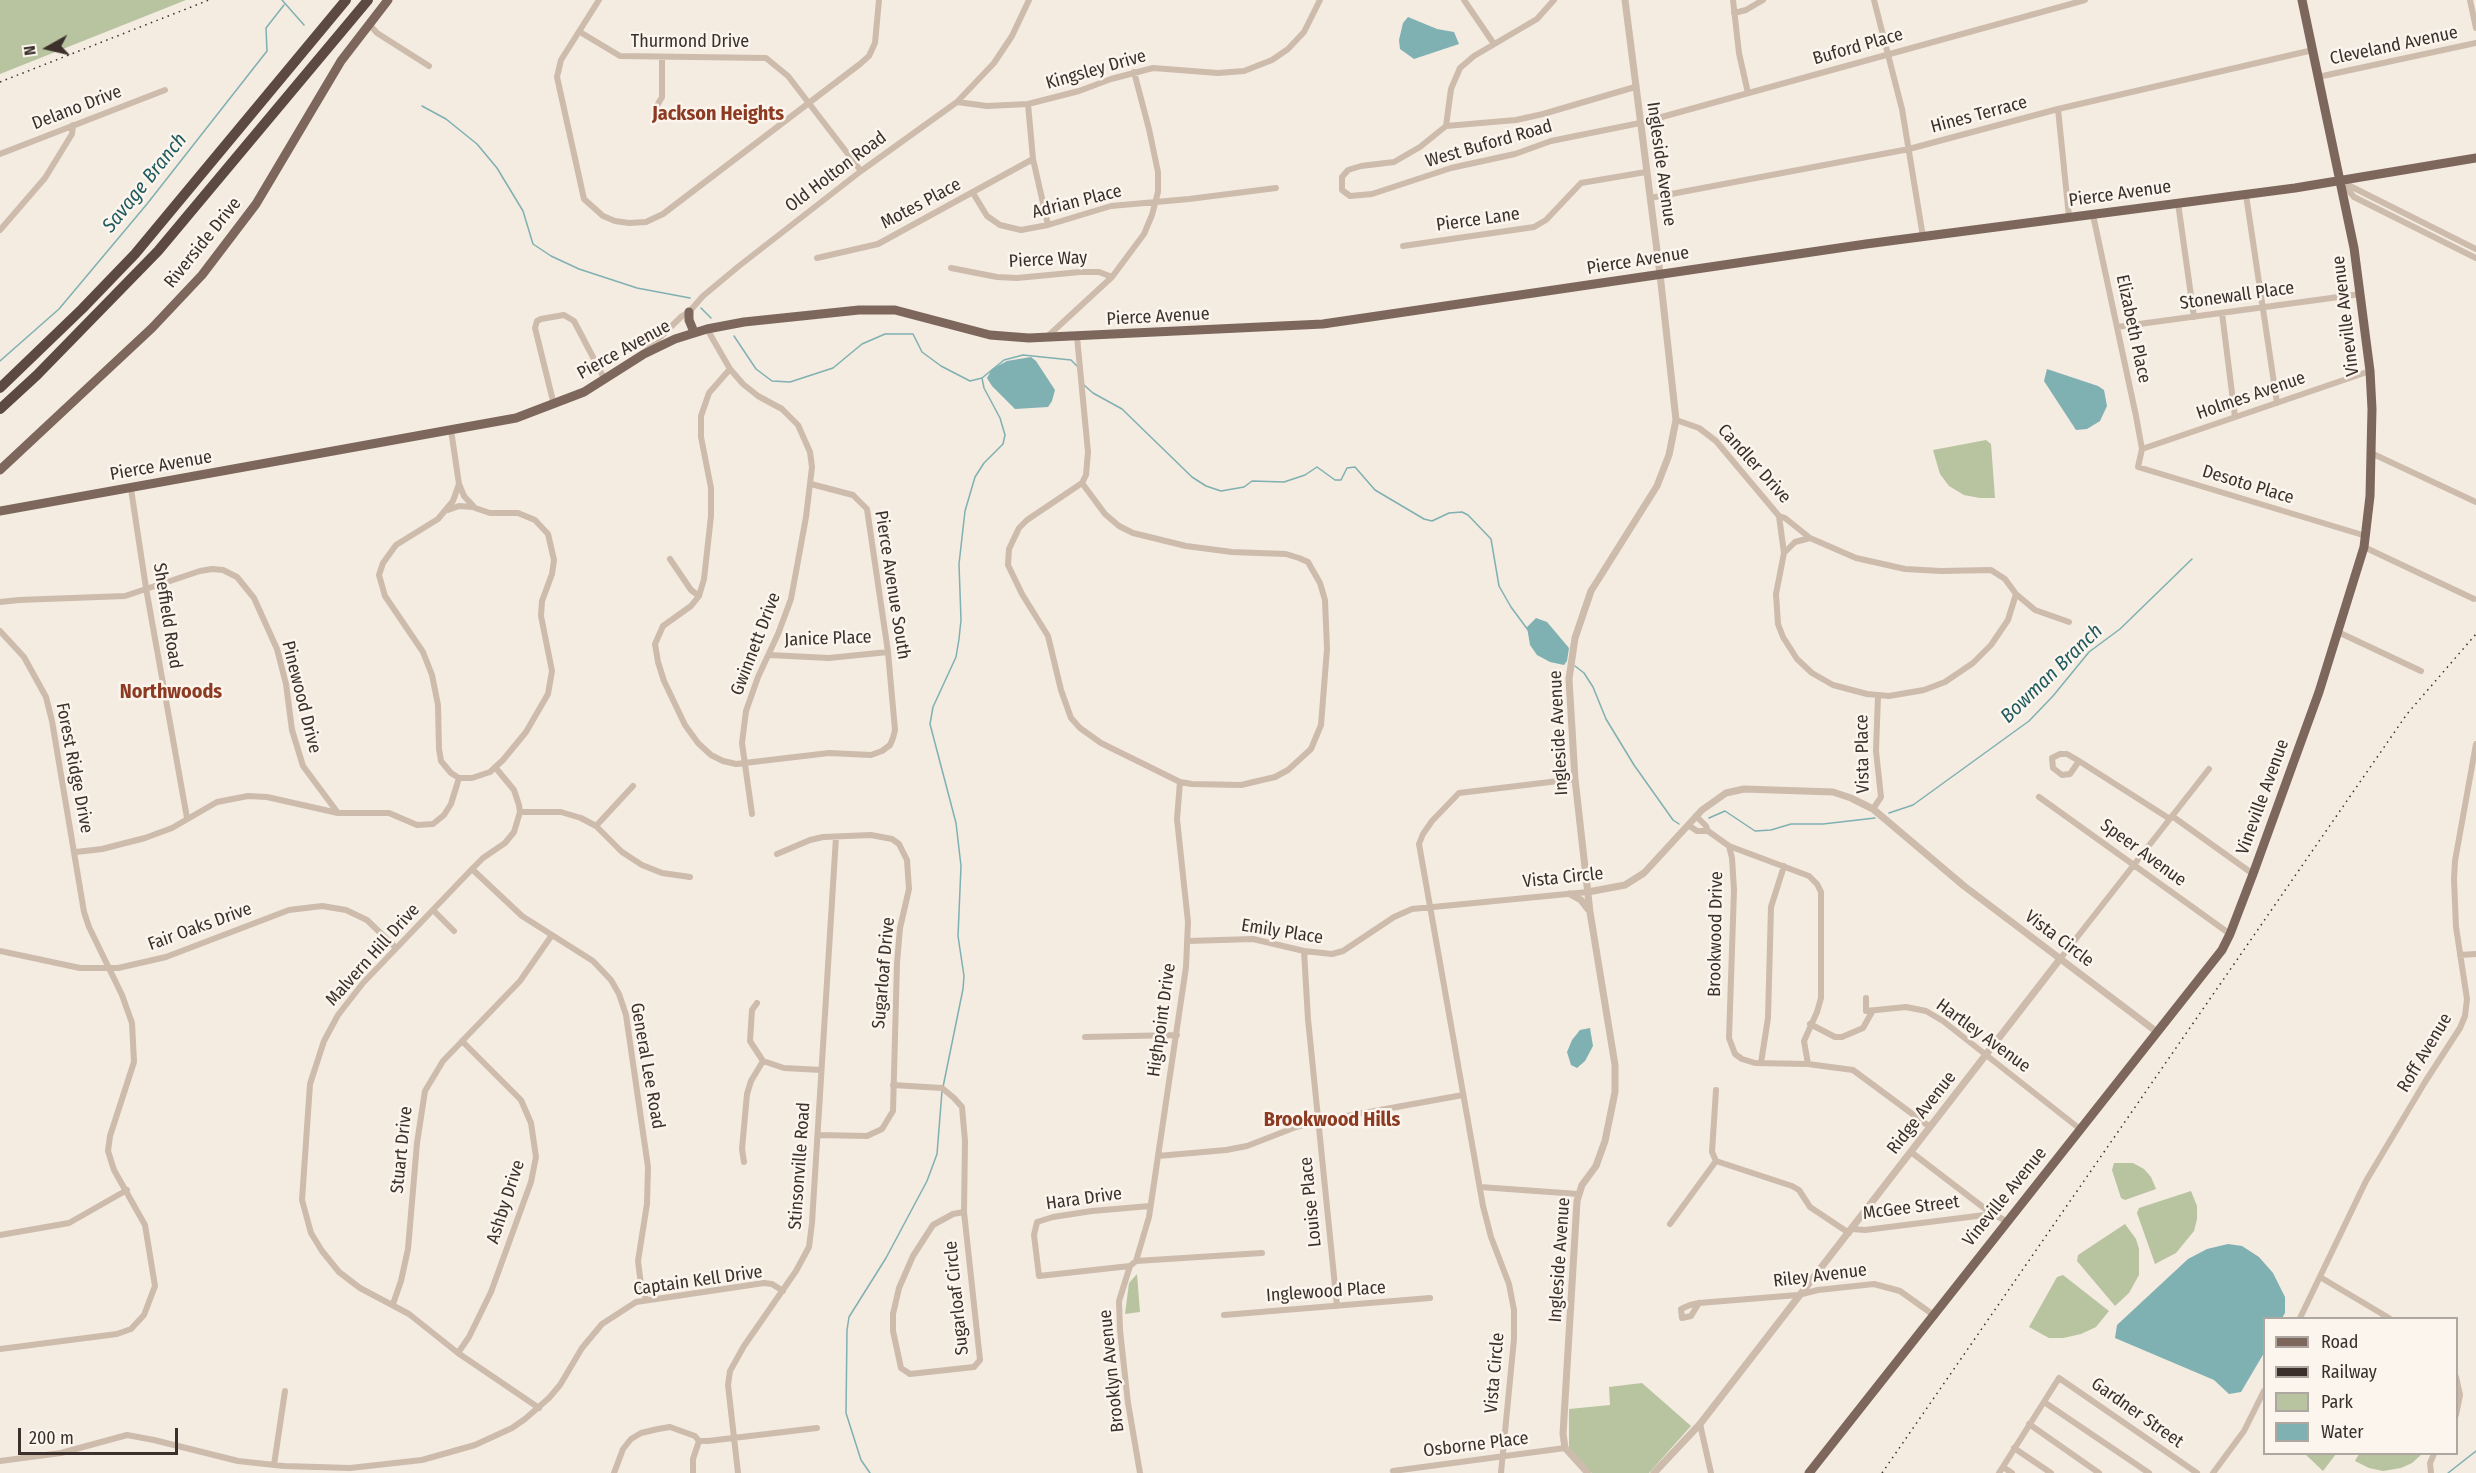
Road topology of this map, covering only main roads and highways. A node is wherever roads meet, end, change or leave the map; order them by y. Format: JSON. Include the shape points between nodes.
{"nodes":[{"id":1,"x":346,"y":0,"type":"edge"},
{"id":2,"x":368,"y":0,"type":"edge"},
{"id":3,"x":388,"y":0,"type":"edge"},
{"id":4,"x":2302,"y":0,"type":"edge"},
{"id":5,"x":2476,"y":158,"type":"edge"},
{"id":6,"x":2341,"y":181,"type":"junction"},
{"id":7,"x":689,"y":312,"type":"road end"},
{"id":8,"x":694,"y":332,"type":"junction"},
{"id":9,"x":0,"y":388,"type":"edge"},
{"id":10,"x":0,"y":411,"type":"edge"},
{"id":11,"x":0,"y":470,"type":"edge"},
{"id":12,"x":0,"y":511,"type":"edge"},
{"id":13,"x":1809,"y":1473,"type":"edge"}],
"edges":[{"from":1,"to":9,"type":"highway","via":[[135,254]]},
{"from":2,"to":10,"type":"highway","via":[[122,291]]},
{"from":3,"to":11,"type":"main road","name":"Riverside Drive","via":[[334,72],[256,204],[204,274]]},
{"from":4,"to":6,"type":"main road","name":"Vineville Avenue"},
{"from":5,"to":6,"type":"main road","name":"Pierce Avenue"},
{"from":6,"to":8,"type":"main road","name":"Pierce Avenue","via":[[1323,324],[1039,338],[990,335],[914,313],[875,309],[744,322]]},
{"from":6,"to":13,"type":"main road","name":"Vineville Avenue","via":[[2370,371],[2366,536],[2338,632],[2230,934],[2222,950]]},
{"from":7,"to":8,"type":"main road"},
{"from":8,"to":12,"type":"main road","name":"Pierce Avenue","via":[[644,354],[554,405],[516,418]]}]}
